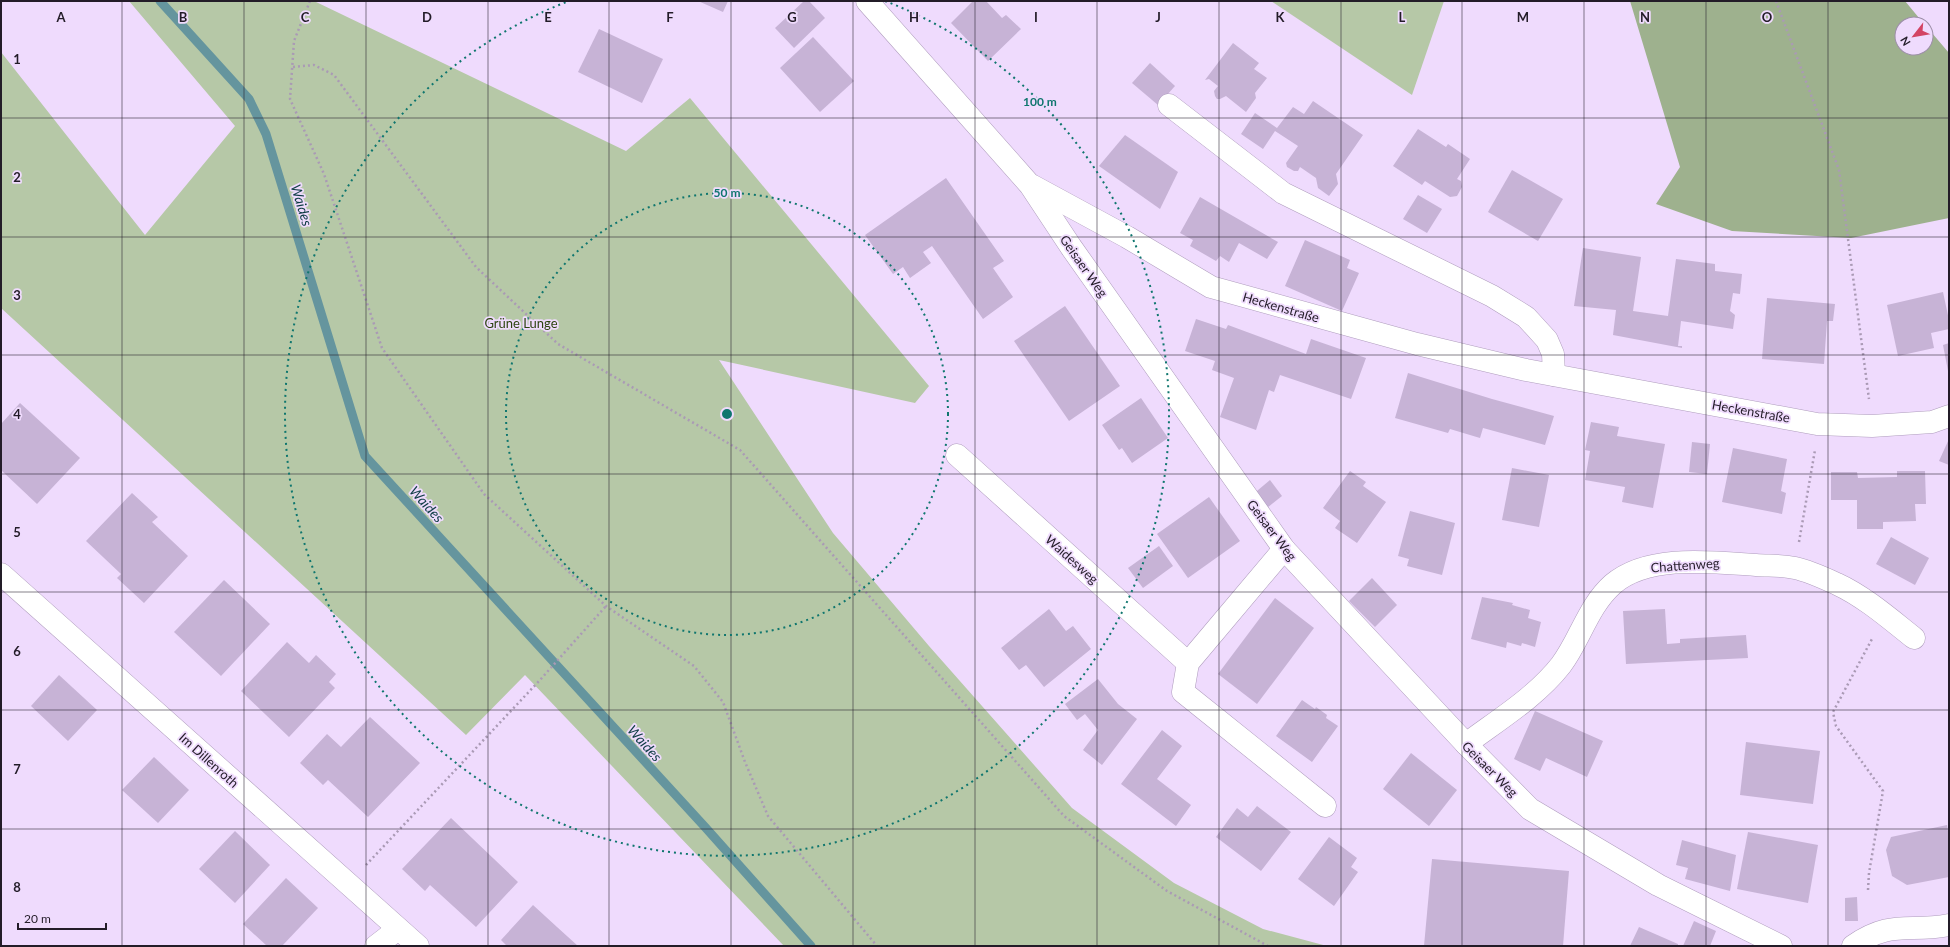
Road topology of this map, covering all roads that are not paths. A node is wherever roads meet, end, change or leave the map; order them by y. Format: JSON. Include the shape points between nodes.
{"nodes":[{"id":1,"x":867,"y":1,"type":"edge"},
{"id":2,"x":1169,"y":105,"type":"dead end"},
{"id":3,"x":1030,"y":185,"type":"junction"},
{"id":4,"x":1554,"y":375,"type":"junction"},
{"id":5,"x":1949,"y":416,"type":"edge"},
{"id":6,"x":957,"y":455,"type":"dead end"},
{"id":7,"x":1284,"y":549,"type":"junction"},
{"id":8,"x":1,"y":574,"type":"edge"},
{"id":9,"x":1914,"y":638,"type":"dead end"},
{"id":10,"x":1188,"y":663,"type":"junction"},
{"id":11,"x":1466,"y":744,"type":"junction"},
{"id":12,"x":1325,"y":806,"type":"dead end"},
{"id":13,"x":1949,"y":926,"type":"edge"},
{"id":14,"x":398,"y":928,"type":"junction"},
{"id":15,"x":376,"y":946,"type":"edge"},
{"id":16,"x":418,"y":946,"type":"edge"},
{"id":17,"x":1781,"y":946,"type":"edge"},
{"id":18,"x":1853,"y":946,"type":"edge"}],
"edges":[{"from":1,"to":3,"type":"street","name":"Geisaer Weg"},
{"from":2,"to":4,"type":"street","via":[[1284,193],[1492,296],[1526,317],[1546,340],[1553,354]]},
{"from":3,"to":4,"type":"street","name":"Heckenstraße","via":[[1127,237],[1211,287],[1417,344]]},
{"from":3,"to":7,"type":"street","name":"Geisaer Weg"},
{"from":4,"to":5,"type":"street","name":"Heckenstraße","via":[[1817,424],[1880,425],[1932,422]]},
{"from":6,"to":10,"type":"street","name":"Waidesweg"},
{"from":7,"to":10,"type":"street"},
{"from":7,"to":11,"type":"street","name":"Geisaer Weg"},
{"from":8,"to":14,"type":"street","name":"Im Dillenroth"},
{"from":9,"to":11,"type":"street","name":"Chattenweg","via":[[1861,597],[1839,584],[1794,568],[1710,562],[1659,565],[1634,570],[1602,595],[1570,653],[1542,686]]},
{"from":10,"to":12,"type":"street","via":[[1182,692]]},
{"from":11,"to":17,"type":"street","name":"Geisaer Weg","via":[[1530,809],[1658,885]]},
{"from":13,"to":18,"type":"street","via":[[1897,927],[1882,930],[1866,936]]},
{"from":14,"to":15,"type":"street"},
{"from":14,"to":16,"type":"street","name":"Im Dillenroth"}]}
